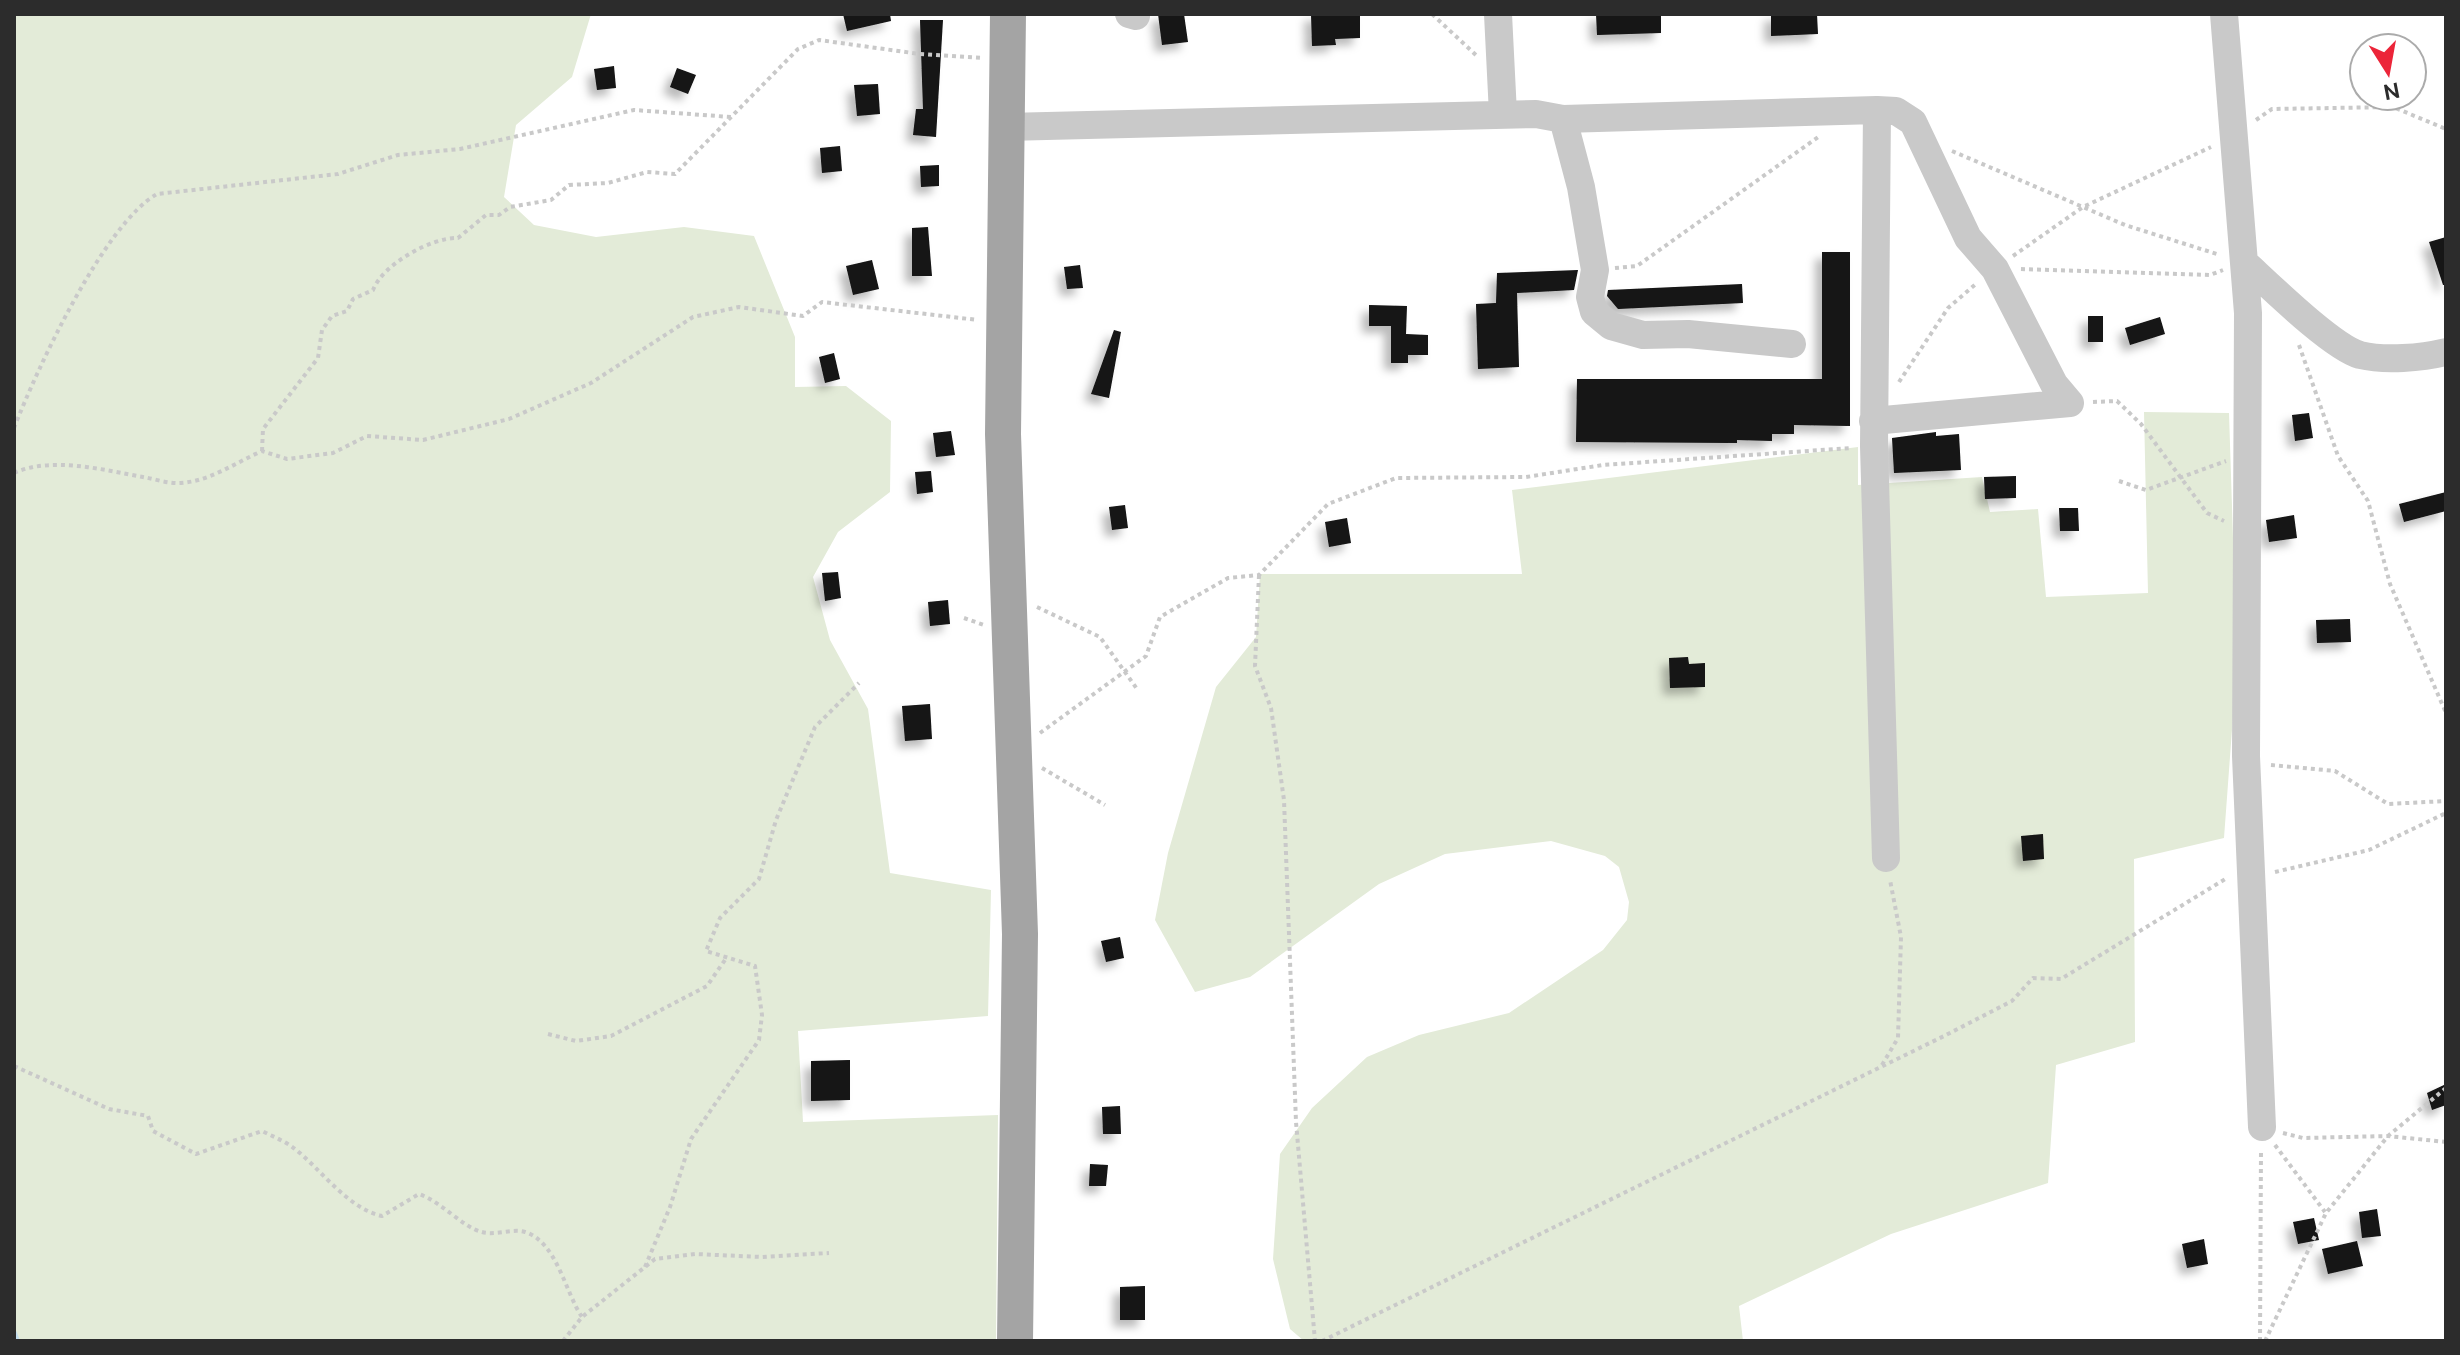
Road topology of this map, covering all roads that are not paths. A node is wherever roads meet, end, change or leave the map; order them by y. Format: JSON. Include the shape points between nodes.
{"nodes":[{"id":1,"x":1008,"y":14,"type":"edge"},
{"id":2,"x":1498,"y":14,"type":"edge"},
{"id":3,"x":2224,"y":14,"type":"edge"},
{"id":4,"x":1877,"y":110,"type":"junction"},
{"id":5,"x":1503,"y":114,"type":"junction"},
{"id":6,"x":1563,"y":119,"type":"junction"},
{"id":7,"x":1007,"y":127,"type":"junction"},
{"id":8,"x":2245,"y":263,"type":"junction"},
{"id":9,"x":1792,"y":344,"type":"dead end"},
{"id":10,"x":2446,"y":352,"type":"edge"},
{"id":11,"x":1874,"y":434,"type":"junction"},
{"id":12,"x":1886,"y":858,"type":"road end"},
{"id":13,"x":2262,"y":1127,"type":"road end"},
{"id":14,"x":1015,"y":1341,"type":"edge"}],
"edges":[{"from":1,"to":7,"type":"main road"},
{"from":2,"to":5,"type":"street"},
{"from":3,"to":8,"type":"street"},
{"from":4,"to":6,"type":"street"},
{"from":4,"to":11,"type":"street"},
{"from":4,"to":11,"type":"street","via":[[1896,111],[1913,122],[1968,238],[1995,269],[2054,384],[2070,403]]},
{"from":5,"to":6,"type":"street"},
{"from":5,"to":7,"type":"street"},
{"from":6,"to":9,"type":"street","via":[[1595,270],[1590,297],[1594,312],[1611,326],[1643,335]]},
{"from":7,"to":14,"type":"main road","via":[[1003,434],[1020,934]]},
{"from":8,"to":10,"type":"street","via":[[2333,340],[2360,355],[2396,358]]},
{"from":8,"to":13,"type":"street","via":[[2246,756]]},
{"from":11,"to":12,"type":"street"}]}
